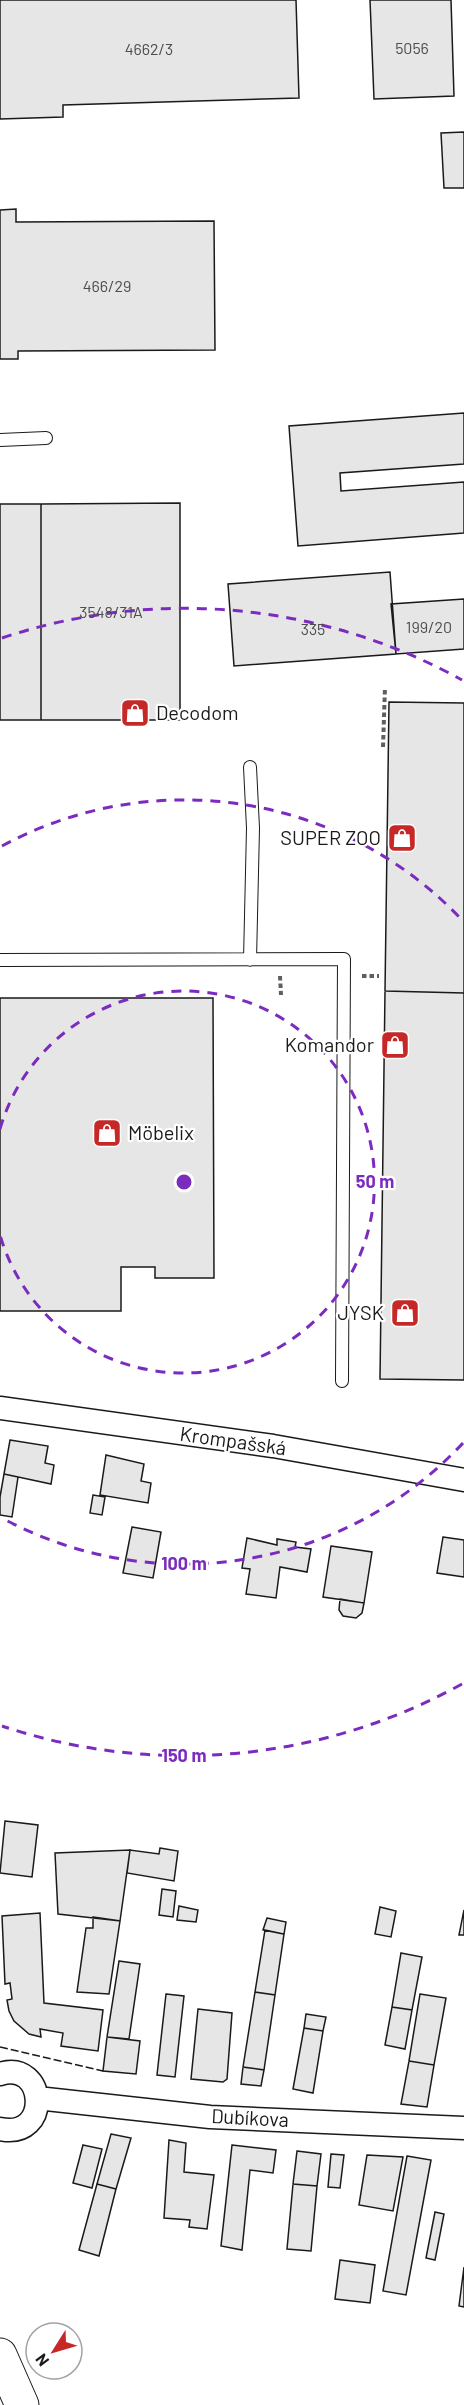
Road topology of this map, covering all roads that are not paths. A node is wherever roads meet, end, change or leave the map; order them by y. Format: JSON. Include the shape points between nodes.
{"nodes":[{"id":1,"x":46,"y":438,"type":"dead end"},
{"id":2,"x":0,"y":440,"type":"edge"},
{"id":3,"x":250,"y":767,"type":"dead end"},
{"id":4,"x":0,"y":960,"type":"edge"},
{"id":5,"x":250,"y":960,"type":"junction"},
{"id":6,"x":342,"y":1381,"type":"dead end"},
{"id":7,"x":0,"y":1408,"type":"edge"},
{"id":8,"x":464,"y":1480,"type":"edge"},
{"id":9,"x":0,"y":2074,"type":"edge"},
{"id":10,"x":37,"y":2098,"type":"junction"},
{"id":11,"x":464,"y":2128,"type":"edge"},
{"id":12,"x":0,"y":2129,"type":"edge"},
{"id":13,"x":0,"y":2355,"type":"edge"},
{"id":14,"x":22,"y":2405,"type":"edge"}],
"edges":[{"from":1,"to":2,"type":"lane"},
{"from":3,"to":5,"type":"lane"},
{"from":4,"to":5,"type":"lane"},
{"from":5,"to":6,"type":"lane","via":[[344,959]]},
{"from":7,"to":8,"type":"street","name":"Krompašská","via":[[273,1446]]},
{"from":9,"to":10,"type":"street","via":[[14,2072],[30,2081]]},
{"from":10,"to":11,"type":"street","name":"Dubíkova","via":[[210,2117]]},
{"from":10,"to":12,"type":"street","via":[[37,2108],[27,2124],[18,2129]]},
{"from":13,"to":14,"type":"main road"}]}
